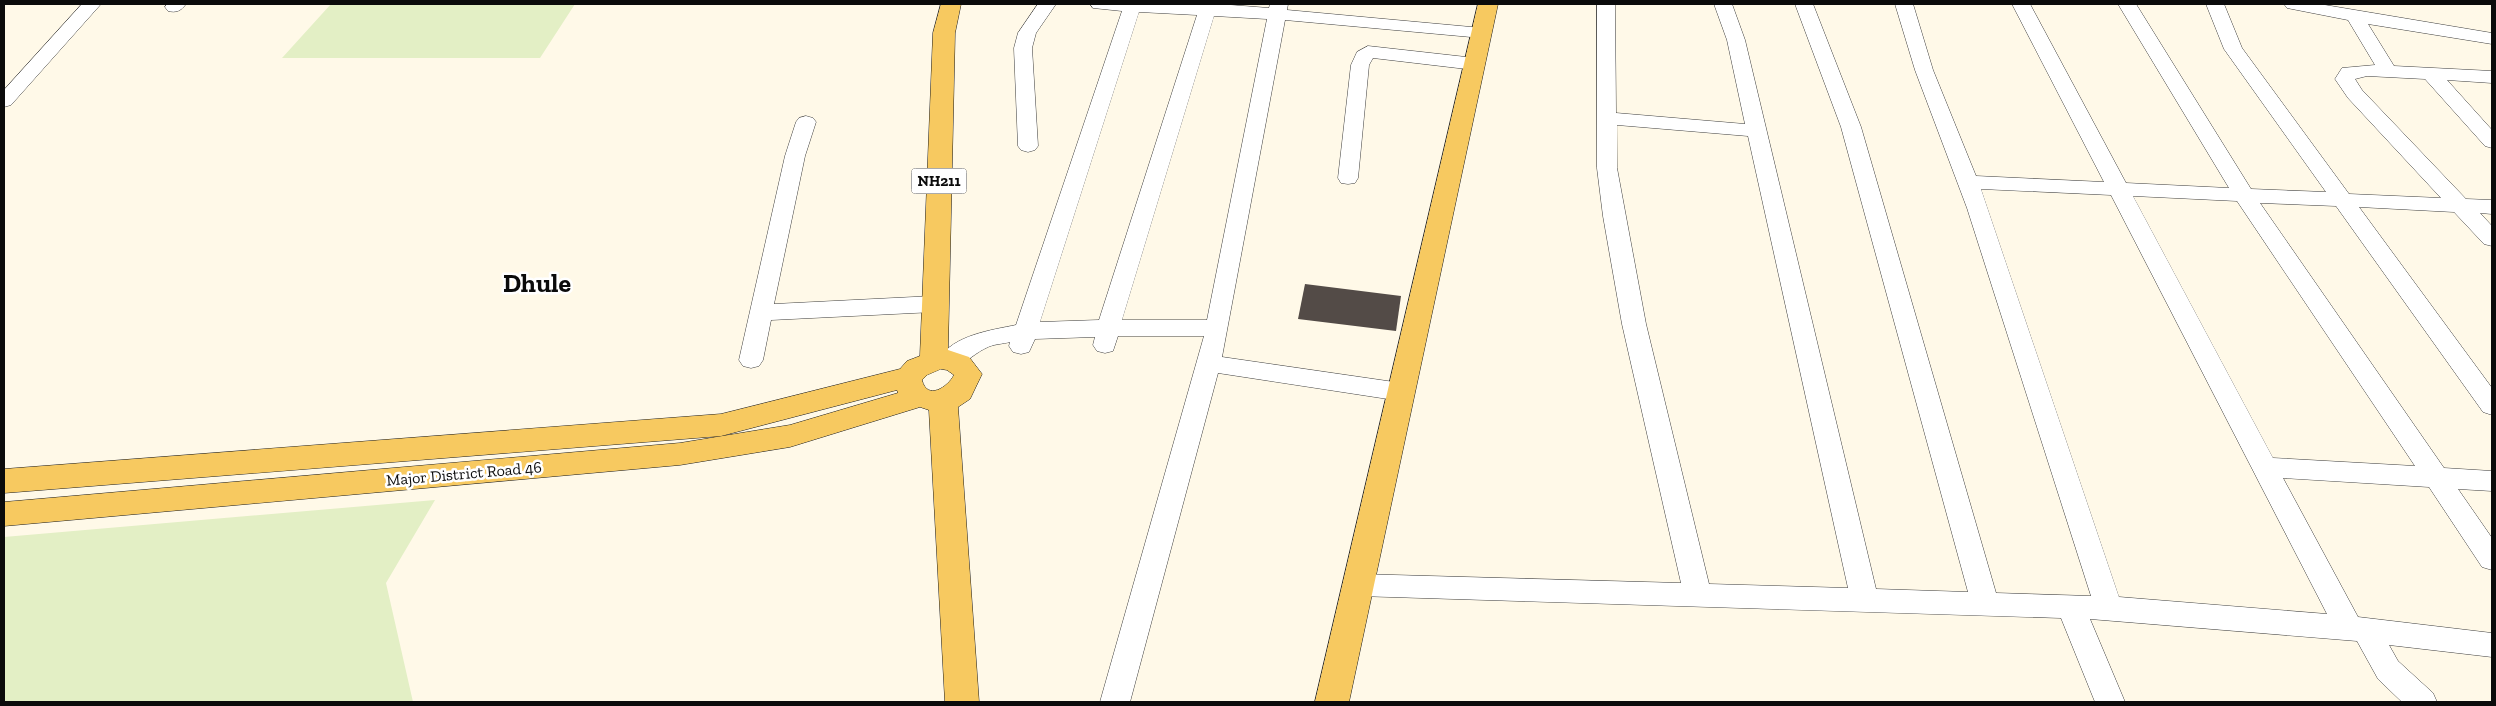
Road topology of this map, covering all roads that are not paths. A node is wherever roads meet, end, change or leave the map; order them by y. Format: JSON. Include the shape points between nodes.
{"nodes":[{"id":1,"x":92,"y":4,"type":"edge"},
{"id":2,"x":951,"y":4,"type":"edge"},
{"id":3,"x":1047,"y":4,"type":"edge"},
{"id":4,"x":1099,"y":4,"type":"edge"},
{"id":5,"x":1488,"y":4,"type":"edge"},
{"id":6,"x":1606,"y":4,"type":"edge"},
{"id":7,"x":1723,"y":4,"type":"edge"},
{"id":8,"x":1804,"y":4,"type":"edge"},
{"id":9,"x":1904,"y":4,"type":"edge"},
{"id":10,"x":2021,"y":4,"type":"edge"},
{"id":11,"x":2127,"y":4,"type":"edge"},
{"id":12,"x":2214,"y":4,"type":"edge"},
{"id":13,"x":2293,"y":4,"type":"edge"},
{"id":14,"x":1132,"y":6,"type":"junction"},
{"id":15,"x":1208,"y":7,"type":"edge"},
{"id":16,"x":1278,"y":9,"type":"edge"},
{"id":17,"x":2354,"y":16,"type":"junction"},
{"id":18,"x":1482,"y":33,"type":"junction"},
{"id":19,"x":2492,"y":38,"type":"edge"},
{"id":20,"x":1475,"y":64,"type":"junction"},
{"id":21,"x":2388,"y":71,"type":"junction"},
{"id":22,"x":2430,"y":74,"type":"junction"},
{"id":23,"x":2492,"y":77,"type":"edge"},
{"id":24,"x":4,"y":101,"type":"edge"},
{"id":25,"x":1607,"y":118,"type":"junction"},
{"id":26,"x":806,"y":122,"type":"dead end"},
{"id":27,"x":1757,"y":131,"type":"junction"},
{"id":28,"x":2492,"y":142,"type":"edge"},
{"id":29,"x":1028,"y":146,"type":"dead end"},
{"id":30,"x":1348,"y":178,"type":"dead end"},
{"id":31,"x":1968,"y":182,"type":"junction"},
{"id":32,"x":2117,"y":190,"type":"junction"},
{"id":33,"x":2245,"y":196,"type":"junction"},
{"id":34,"x":2345,"y":202,"type":"junction"},
{"id":35,"x":2464,"y":206,"type":"junction"},
{"id":36,"x":2492,"y":207,"type":"edge"},
{"id":37,"x":2492,"y":239,"type":"edge"},
{"id":38,"x":934,"y":304,"type":"junction"},
{"id":39,"x":761,"y":313,"type":"junction"},
{"id":40,"x":1106,"y":336,"type":"junction"},
{"id":41,"x":1023,"y":338,"type":"junction"},
{"id":42,"x":1213,"y":345,"type":"junction"},
{"id":43,"x":751,"y":360,"type":"dead end"},
{"id":44,"x":949,"y":361,"type":"junction"},
{"id":45,"x":923,"y":391,"type":"junction"},
{"id":46,"x":1401,"y":392,"type":"junction"},
{"id":47,"x":2492,"y":406,"type":"edge"},
{"id":48,"x":2264,"y":467,"type":"junction"},
{"id":49,"x":2437,"y":477,"type":"junction"},
{"id":50,"x":4,"y":481,"type":"edge"},
{"id":51,"x":2492,"y":481,"type":"edge"},
{"id":52,"x":4,"y":514,"type":"edge"},
{"id":53,"x":2492,"y":559,"type":"edge"},
{"id":54,"x":1358,"y":585,"type":"junction"},
{"id":55,"x":1698,"y":596,"type":"junction"},
{"id":56,"x":1864,"y":601,"type":"junction"},
{"id":57,"x":1986,"y":605,"type":"junction"},
{"id":58,"x":2071,"y":607,"type":"junction"},
{"id":59,"x":2109,"y":608,"type":"junction"},
{"id":60,"x":2357,"y":629,"type":"junction"},
{"id":61,"x":2492,"y":645,"type":"edge"},
{"id":62,"x":962,"y":702,"type":"edge"},
{"id":63,"x":1115,"y":702,"type":"edge"},
{"id":64,"x":1332,"y":702,"type":"edge"},
{"id":65,"x":2110,"y":702,"type":"edge"},
{"id":66,"x":2422,"y":702,"type":"edge"}],
"edges":[{"from":1,"to":24,"type":"street"},
{"from":2,"to":38,"type":"main road","number":"NH211","via":[[944,33]]},
{"from":3,"to":29,"type":"street","via":[[1027,33],[1023,48]]},
{"from":4,"to":14,"type":"street"},
{"from":5,"to":18,"type":"main road"},
{"from":6,"to":25,"type":"street"},
{"from":7,"to":27,"type":"street","via":[[1736,40]]},
{"from":8,"to":57,"type":"street","via":[[1851,127]]},
{"from":9,"to":31,"type":"street","via":[[1924,70]]},
{"from":10,"to":32,"type":"street"},
{"from":11,"to":33,"type":"street"},
{"from":12,"to":34,"type":"street","via":[[2233,49]]},
{"from":13,"to":17,"type":"street"},
{"from":14,"to":15,"type":"street"},
{"from":14,"to":41,"type":"street"},
{"from":15,"to":16,"type":"street"},
{"from":15,"to":40,"type":"street"},
{"from":16,"to":18,"type":"street"},
{"from":16,"to":42,"type":"street"},
{"from":17,"to":19,"type":"street"},
{"from":17,"to":21,"type":"street"},
{"from":18,"to":20,"type":"main road"},
{"from":20,"to":30,"type":"street","via":[[1368,52],[1360,65]]},
{"from":20,"to":46,"type":"main road"},
{"from":21,"to":22,"type":"street"},
{"from":21,"to":35,"type":"street","via":[[2349,72],[2345,79]]},
{"from":22,"to":23,"type":"street"},
{"from":22,"to":28,"type":"street"},
{"from":25,"to":27,"type":"street"},
{"from":25,"to":55,"type":"street","via":[[1608,168],[1622,267]]},
{"from":26,"to":39,"type":"street"},
{"from":27,"to":56,"type":"street"},
{"from":31,"to":32,"type":"street"},
{"from":31,"to":59,"type":"street"},
{"from":32,"to":33,"type":"street"},
{"from":32,"to":48,"type":"street"},
{"from":33,"to":34,"type":"street"},
{"from":33,"to":49,"type":"street"},
{"from":34,"to":35,"type":"street"},
{"from":34,"to":47,"type":"street"},
{"from":35,"to":36,"type":"street"},
{"from":35,"to":37,"type":"street"},
{"from":38,"to":39,"type":"street"},
{"from":38,"to":44,"type":"main road","number":"NH211"},
{"from":39,"to":43,"type":"street"},
{"from":40,"to":41,"type":"street"},
{"from":40,"to":42,"type":"street"},
{"from":41,"to":44,"type":"street","via":[[990,352]]},
{"from":42,"to":46,"type":"street"},
{"from":42,"to":63,"type":"street"},
{"from":44,"to":45,"type":"main road","via":[[916,368]]},
{"from":44,"to":45,"type":"main road","via":[[968,374],[966,385],[957,394]]},
{"from":45,"to":50,"type":"main road","name":"Major District Road 46","via":[[881,385],[721,425]]},
{"from":45,"to":52,"type":"main road","name":"Major District Road 46","via":[[790,436],[680,454]]},
{"from":45,"to":62,"type":"main road"},
{"from":46,"to":54,"type":"main road"},
{"from":48,"to":49,"type":"street"},
{"from":48,"to":60,"type":"street"},
{"from":49,"to":51,"type":"street"},
{"from":49,"to":53,"type":"street"},
{"from":54,"to":55,"type":"street"},
{"from":54,"to":64,"type":"main road"},
{"from":55,"to":56,"type":"street"},
{"from":56,"to":57,"type":"street"},
{"from":57,"to":58,"type":"street"},
{"from":58,"to":59,"type":"street"},
{"from":58,"to":65,"type":"street"},
{"from":59,"to":60,"type":"street"},
{"from":60,"to":61,"type":"street"},
{"from":60,"to":66,"type":"street","via":[[2388,670]]}]}
